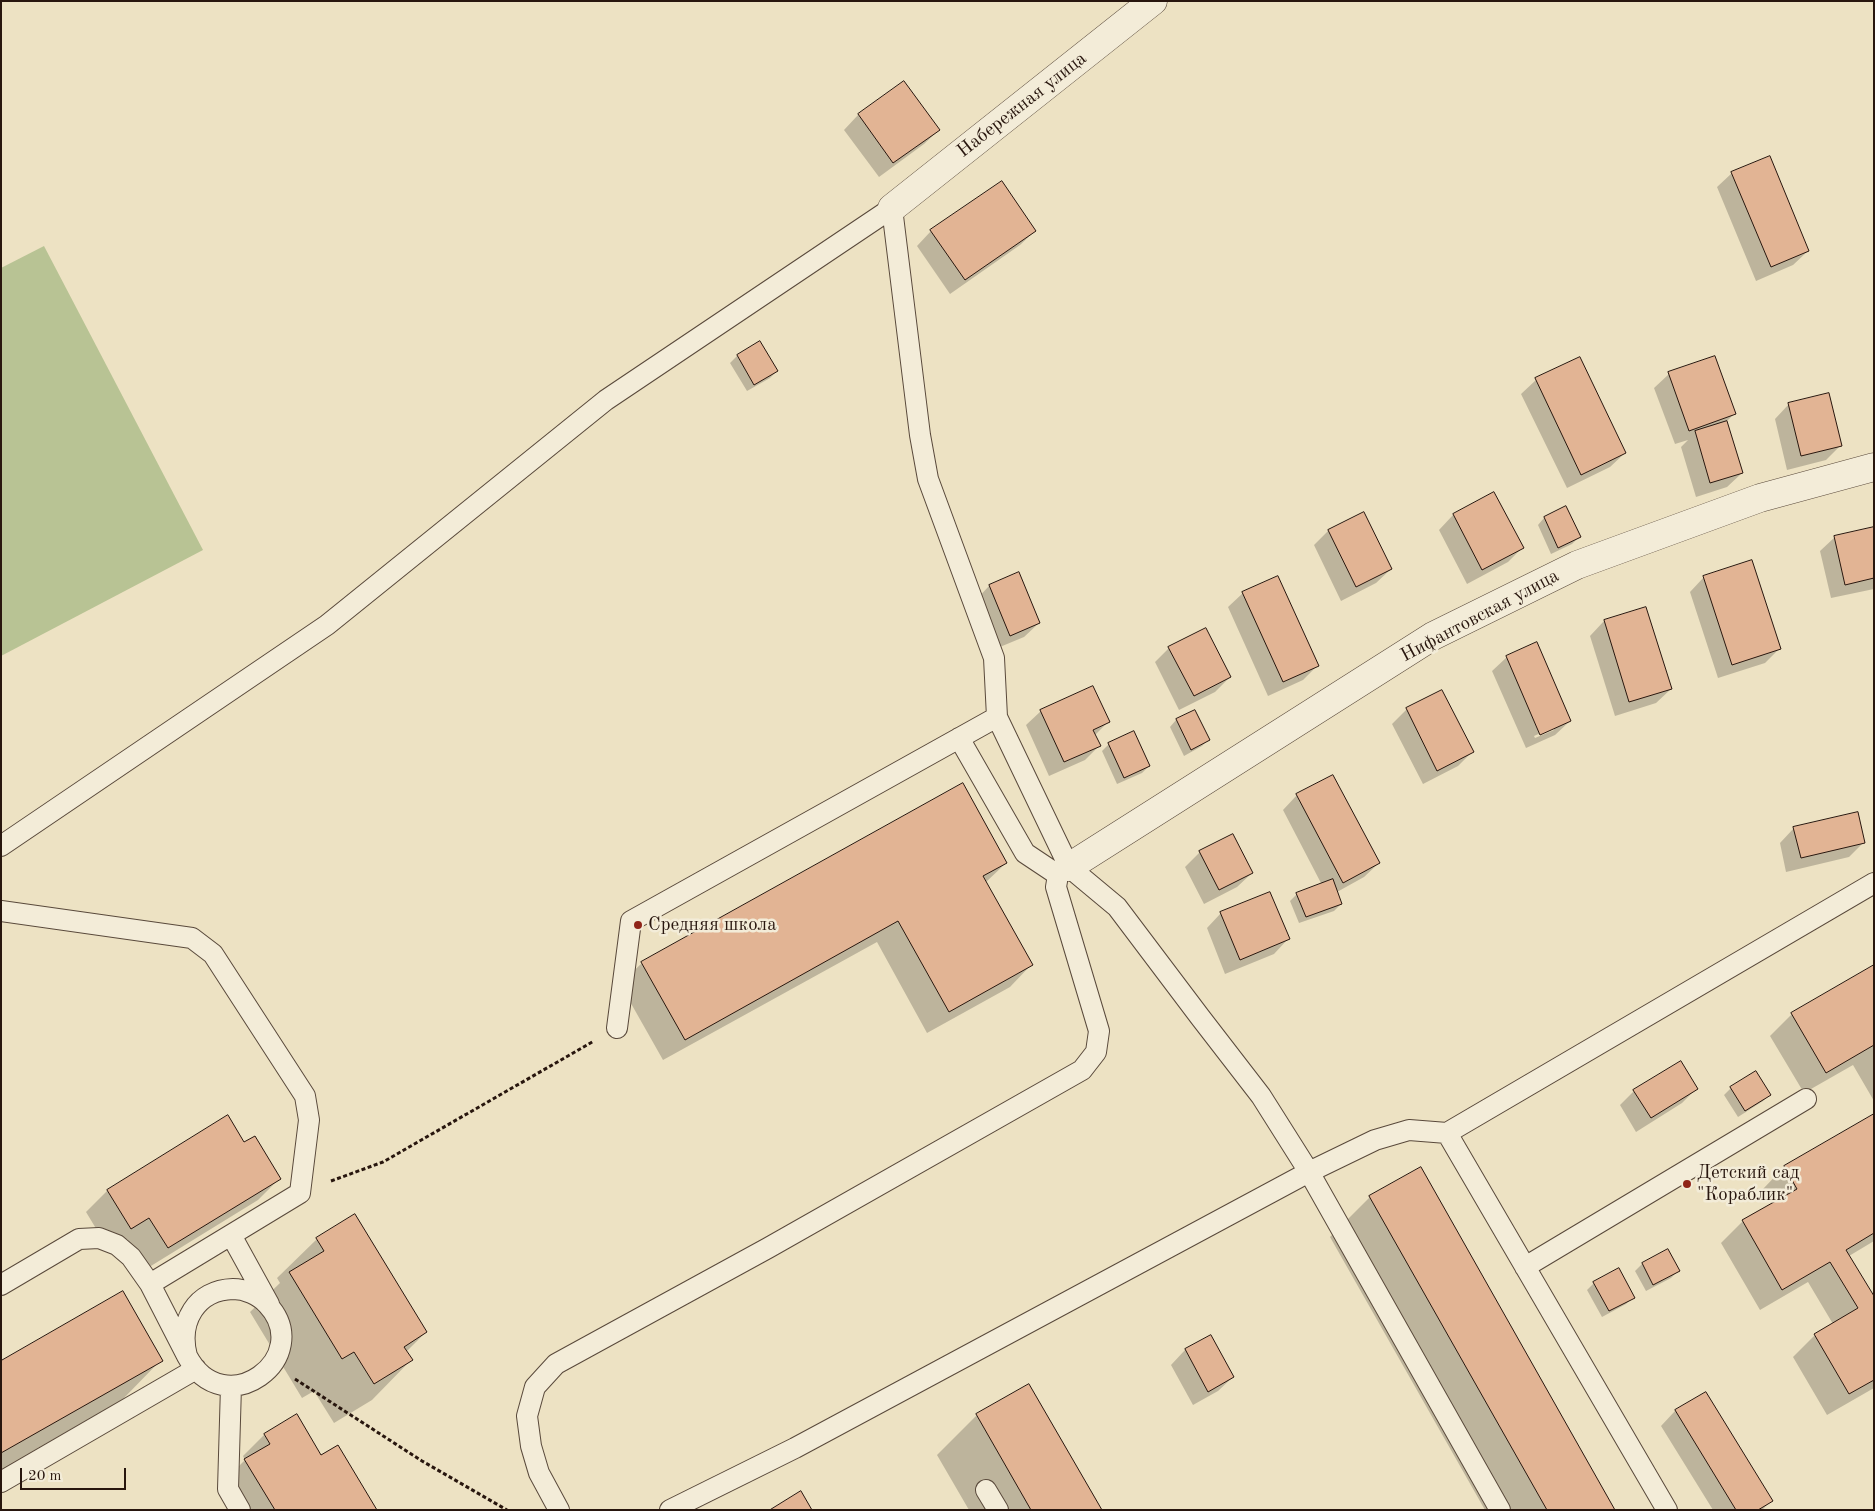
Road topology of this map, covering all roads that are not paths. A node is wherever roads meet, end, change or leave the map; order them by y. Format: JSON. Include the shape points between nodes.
{"nodes":[{"id":1,"x":1153,"y":1,"type":"edge"},
{"id":2,"x":892,"y":208,"type":"junction"},
{"id":3,"x":1874,"y":467,"type":"edge"},
{"id":4,"x":997,"y":717,"type":"junction"},
{"id":5,"x":959,"y":738,"type":"junction"},
{"id":6,"x":1,"y":846,"type":"edge"},
{"id":7,"x":1064,"y":871,"type":"junction"},
{"id":8,"x":1874,"y":883,"type":"edge"},
{"id":9,"x":1,"y":911,"type":"edge"},
{"id":10,"x":617,"y":1028,"type":"road end"},
{"id":11,"x":1806,"y":1099,"type":"dead end"},
{"id":12,"x":1447,"y":1133,"type":"junction"},
{"id":13,"x":1309,"y":1172,"type":"junction"},
{"id":14,"x":231,"y":1235,"type":"junction"},
{"id":15,"x":1525,"y":1267,"type":"junction"},
{"id":16,"x":150,"y":1284,"type":"junction"},
{"id":17,"x":1,"y":1285,"type":"edge"},
{"id":18,"x":274,"y":1312,"type":"junction"},
{"id":19,"x":192,"y":1362,"type":"junction"},
{"id":20,"x":231,"y":1386,"type":"junction"},
{"id":21,"x":1,"y":1482,"type":"edge"},
{"id":22,"x":986,"y":1490,"type":"dead end"},
{"id":23,"x":240,"y":1510,"type":"edge"},
{"id":24,"x":559,"y":1510,"type":"edge"},
{"id":25,"x":670,"y":1510,"type":"edge"},
{"id":26,"x":998,"y":1510,"type":"edge"},
{"id":27,"x":1500,"y":1510,"type":"edge"},
{"id":28,"x":1667,"y":1510,"type":"edge"}],
"edges":[{"from":1,"to":2,"type":"street","name":"Набережная улица"},
{"from":2,"to":4,"type":"lane","via":[[928,479],[994,658]]},
{"from":2,"to":6,"type":"lane","via":[[606,400],[327,625]]},
{"from":3,"to":7,"type":"street","name":"Нифантовская улица","via":[[1760,498],[1604,555],[1480,611],[1433,636]]},
{"from":4,"to":5,"type":"lane"},
{"from":4,"to":7,"type":"lane"},
{"from":5,"to":7,"type":"lane","via":[[1025,853]]},
{"from":5,"to":10,"type":"lane","via":[[631,921]]},
{"from":7,"to":13,"type":"lane","via":[[1117,907],[1261,1096]]},
{"from":7,"to":24,"type":"lane","via":[[1056,887],[1099,1031],[1096,1052],[1082,1070],[556,1364],[535,1387],[527,1416],[538,1473]]},
{"from":8,"to":12,"type":"lane"},
{"from":9,"to":14,"type":"lane","via":[[192,938],[213,954],[305,1096],[309,1120],[300,1193]]},
{"from":11,"to":15,"type":"lane"},
{"from":12,"to":13,"type":"lane","via":[[1409,1130],[1375,1140]]},
{"from":12,"to":15,"type":"lane"},
{"from":13,"to":25,"type":"lane","via":[[804,1443]]},
{"from":13,"to":27,"type":"lane"},
{"from":14,"to":16,"type":"lane"},
{"from":14,"to":18,"type":"lane"},
{"from":15,"to":28,"type":"lane"},
{"from":16,"to":17,"type":"lane","via":[[131,1257],[117,1245],[99,1238],[79,1239]]},
{"from":16,"to":19,"type":"lane"},
{"from":18,"to":19,"type":"lane","via":[[264,1300],[242,1290],[211,1294],[198,1303],[186,1324],[184,1340]]},
{"from":18,"to":20,"type":"lane","via":[[281,1335],[279,1351],[272,1365],[254,1381]]},
{"from":19,"to":20,"type":"lane","via":[[208,1380]]},
{"from":19,"to":21,"type":"lane"},
{"from":20,"to":23,"type":"lane","via":[[228,1489]]},
{"from":22,"to":26,"type":"lane"}]}
